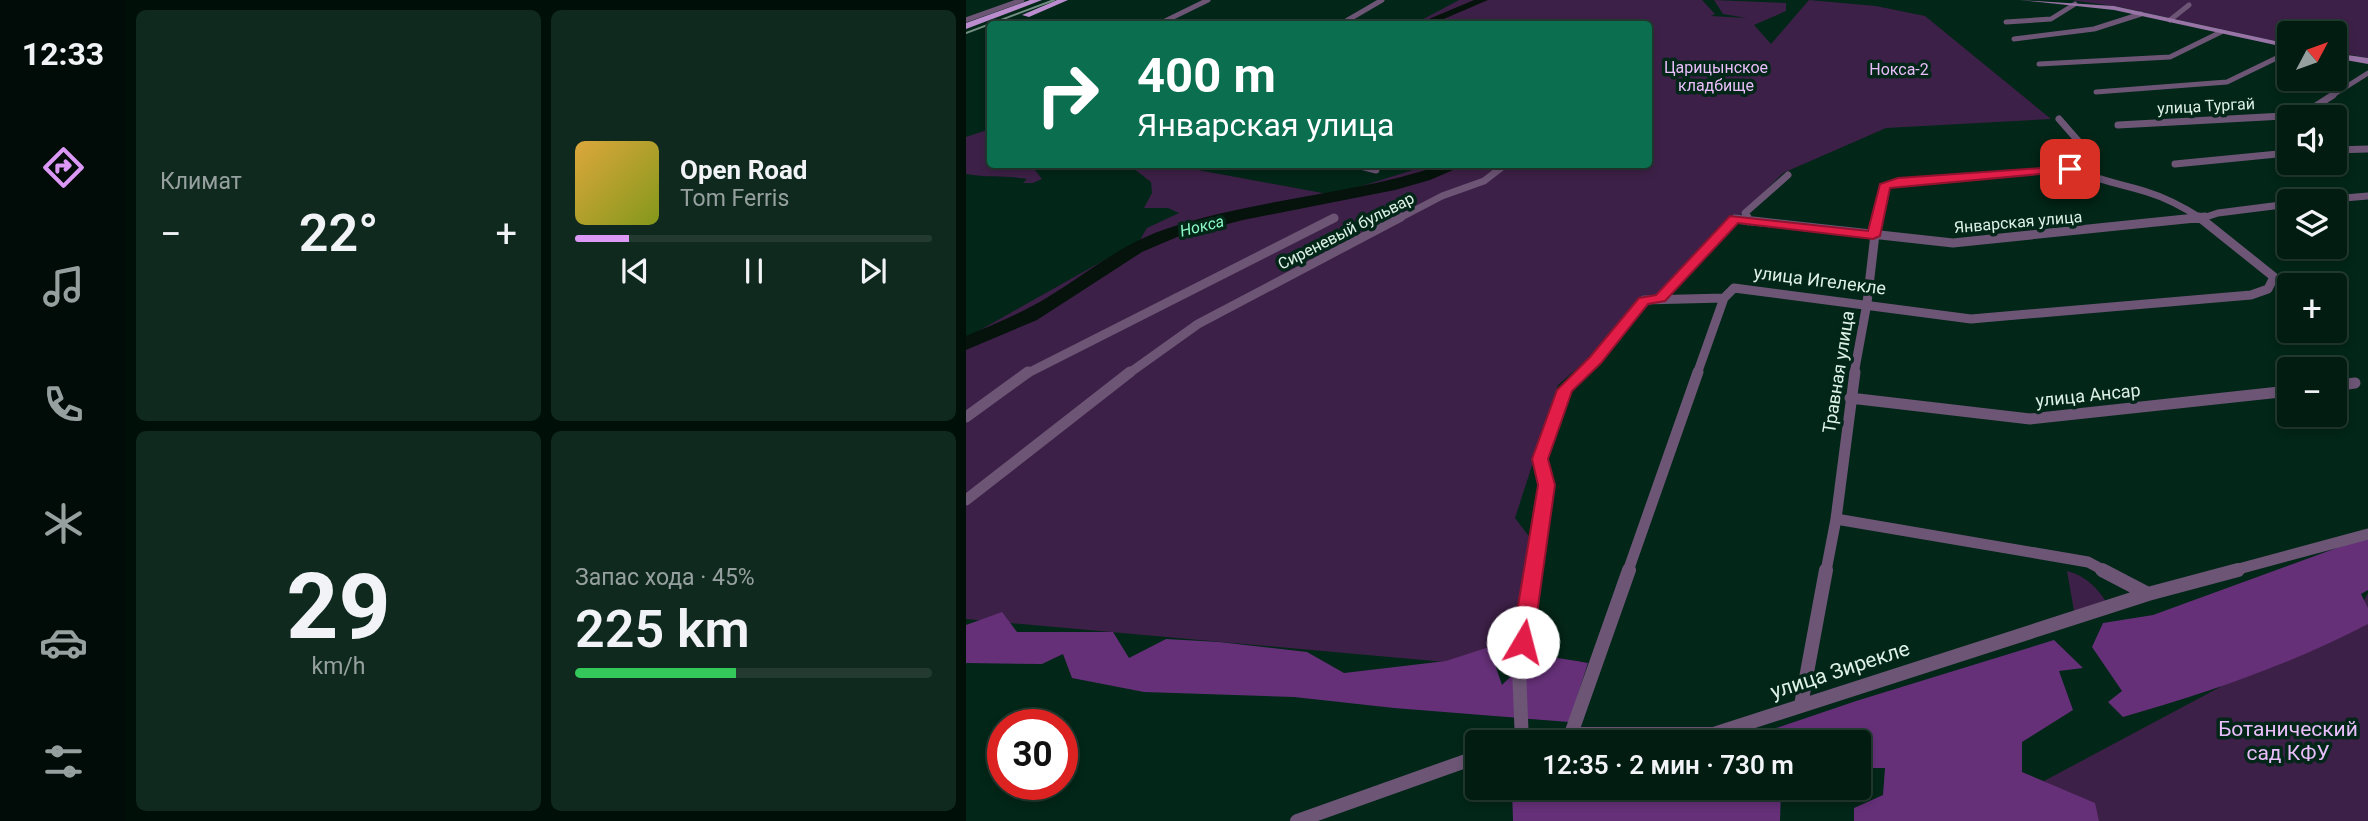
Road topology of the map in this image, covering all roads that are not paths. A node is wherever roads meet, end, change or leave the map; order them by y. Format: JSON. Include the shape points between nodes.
{"nodes":[{"id":1,"x":1022,"y":0,"type":"edge"},
{"id":2,"x":1038,"y":0,"type":"edge"},
{"id":3,"x":1064,"y":0,"type":"edge"},
{"id":4,"x":1208,"y":0,"type":"edge"},
{"id":5,"x":1382,"y":0,"type":"edge"},
{"id":6,"x":2023,"y":0,"type":"edge"},
{"id":7,"x":2075,"y":4,"type":"junction"},
{"id":8,"x":2189,"y":5,"type":"dead end"},
{"id":9,"x":2141,"y":13,"type":"junction"},
{"id":10,"x":966,"y":20,"type":"edge"},
{"id":11,"x":2171,"y":20,"type":"junction"},
{"id":12,"x":1008,"y":21,"type":"edge"},
{"id":13,"x":1165,"y":21,"type":"edge"},
{"id":14,"x":1346,"y":21,"type":"edge"},
{"id":15,"x":2006,"y":22,"type":"dead end"},
{"id":16,"x":966,"y":26,"type":"edge"},
{"id":17,"x":987,"y":29,"type":"edge"},
{"id":18,"x":2221,"y":32,"type":"junction"},
{"id":19,"x":966,"y":37,"type":"edge"},
{"id":20,"x":2014,"y":39,"type":"dead end"},
{"id":21,"x":2277,"y":44,"type":"edge"},
{"id":22,"x":2347,"y":57,"type":"edge"},
{"id":23,"x":2277,"y":58,"type":"edge"},
{"id":24,"x":2368,"y":61,"type":"edge"},
{"id":25,"x":2039,"y":64,"type":"dead end"},
{"id":26,"x":2368,"y":73,"type":"edge"},
{"id":27,"x":2096,"y":92,"type":"dead end"},
{"id":28,"x":2059,"y":119,"type":"dead end"},
{"id":29,"x":2118,"y":125,"type":"dead end"},
{"id":30,"x":2368,"y":149,"type":"edge"},
{"id":31,"x":2347,"y":150,"type":"edge"},
{"id":32,"x":2277,"y":154,"type":"edge"},
{"id":33,"x":2175,"y":164,"type":"dead end"},
{"id":34,"x":1368,"y":168,"type":"edge"},
{"id":35,"x":1501,"y":168,"type":"edge"},
{"id":36,"x":2070,"y":169,"type":"junction"},
{"id":37,"x":1376,"y":170,"type":"dead end"},
{"id":38,"x":1788,"y":175,"type":"dead end"},
{"id":39,"x":2368,"y":196,"type":"edge"},
{"id":40,"x":2347,"y":198,"type":"edge"},
{"id":41,"x":2277,"y":206,"type":"edge"},
{"id":42,"x":1334,"y":218,"type":"dead end"},
{"id":43,"x":2200,"y":219,"type":"junction"},
{"id":44,"x":1748,"y":221,"type":"junction"},
{"id":45,"x":1873,"y":236,"type":"junction"},
{"id":46,"x":1660,"y":298,"type":"junction"},
{"id":47,"x":1724,"y":298,"type":"junction"},
{"id":48,"x":1867,"y":303,"type":"junction"},
{"id":49,"x":2356,"y":383,"type":"dead end"},
{"id":50,"x":2347,"y":384,"type":"edge"},
{"id":51,"x":2277,"y":392,"type":"edge"},
{"id":52,"x":1850,"y":398,"type":"junction"},
{"id":53,"x":966,"y":417,"type":"edge"},
{"id":54,"x":966,"y":500,"type":"edge"},
{"id":55,"x":1836,"y":519,"type":"junction"},
{"id":56,"x":2368,"y":534,"type":"edge"},
{"id":57,"x":2148,"y":594,"type":"junction"},
{"id":58,"x":1801,"y":705,"type":"junction"},
{"id":59,"x":1522,"y":730,"type":"edge"},
{"id":60,"x":1572,"y":730,"type":"edge"},
{"id":61,"x":1726,"y":730,"type":"edge"},
{"id":62,"x":1465,"y":761,"type":"edge"},
{"id":63,"x":1297,"y":821,"type":"edge"}],
"edges":[{"from":1,"to":10,"type":"street"},
{"from":2,"to":16,"type":"main road"},
{"from":3,"to":12,"type":"main road"},
{"from":4,"to":13,"type":"street"},
{"from":5,"to":14,"type":"street"},
{"from":6,"to":7,"type":"street"},
{"from":7,"to":9,"type":"street"},
{"from":7,"to":15,"type":"street","via":[[2051,19]]},
{"from":8,"to":11,"type":"street"},
{"from":9,"to":11,"type":"street"},
{"from":9,"to":20,"type":"street","via":[[2086,32]]},
{"from":11,"to":18,"type":"street"},
{"from":17,"to":19,"type":"main road"},
{"from":18,"to":21,"type":"street"},
{"from":18,"to":25,"type":"street","via":[[2171,57]]},
{"from":22,"to":24,"type":"street"},
{"from":23,"to":27,"type":"street","via":[[2227,82]]},
{"from":26,"to":29,"type":"street","name":"улица Тургай","via":[[2302,115]]},
{"from":28,"to":36,"type":"street","via":[[2080,143],[2052,152]]},
{"from":30,"to":31,"type":"street"},
{"from":32,"to":33,"type":"street"},
{"from":34,"to":37,"type":"street"},
{"from":35,"to":54,"type":"street","name":"Сиреневый бульвар","via":[[1484,181],[1441,196],[1198,324]]},
{"from":36,"to":43,"type":"street","via":[[2160,196]]},
{"from":36,"to":45,"type":"street","name":"Травная улица","via":[[1884,186]]},
{"from":38,"to":44,"type":"street","via":[[1745,214]]},
{"from":39,"to":40,"type":"street"},
{"from":41,"to":43,"type":"street","name":"Январская улица"},
{"from":42,"to":53,"type":"street","via":[[1029,372]]},
{"from":43,"to":45,"type":"street","name":"Январская улица","via":[[1953,243]]},
{"from":43,"to":48,"type":"street","name":"улица Игелекле","via":[[2274,277],[2268,289],[2251,295],[1971,319]]},
{"from":44,"to":45,"type":"street","name":"Январская улица"},
{"from":44,"to":46,"type":"street","name":"Январская улица","via":[[1735,219]]},
{"from":45,"to":48,"type":"street","name":"Травная улица"},
{"from":46,"to":47,"type":"street","name":"улица Игелекле"},
{"from":46,"to":59,"type":"street","via":[[1644,300],[1564,390],[1540,459],[1547,485],[1519,669]]},
{"from":47,"to":48,"type":"street","name":"улица Игелекле","via":[[1734,288],[1747,288]]},
{"from":47,"to":60,"type":"street"},
{"from":48,"to":52,"type":"street","name":"Травная улица"},
{"from":49,"to":50,"type":"street"},
{"from":51,"to":52,"type":"street","name":"улица Ансар","via":[[2030,419]]},
{"from":52,"to":55,"type":"street","name":"Травная улица"},
{"from":55,"to":57,"type":"street","via":[[2088,562]]},
{"from":55,"to":58,"type":"street","name":"Травная улица"},
{"from":56,"to":57,"type":"street","name":"улица Зирекле"},
{"from":57,"to":58,"type":"street","name":"улица Зирекле"},
{"from":58,"to":61,"type":"street","name":"улица Зирекле"},
{"from":62,"to":63,"type":"street"}]}
